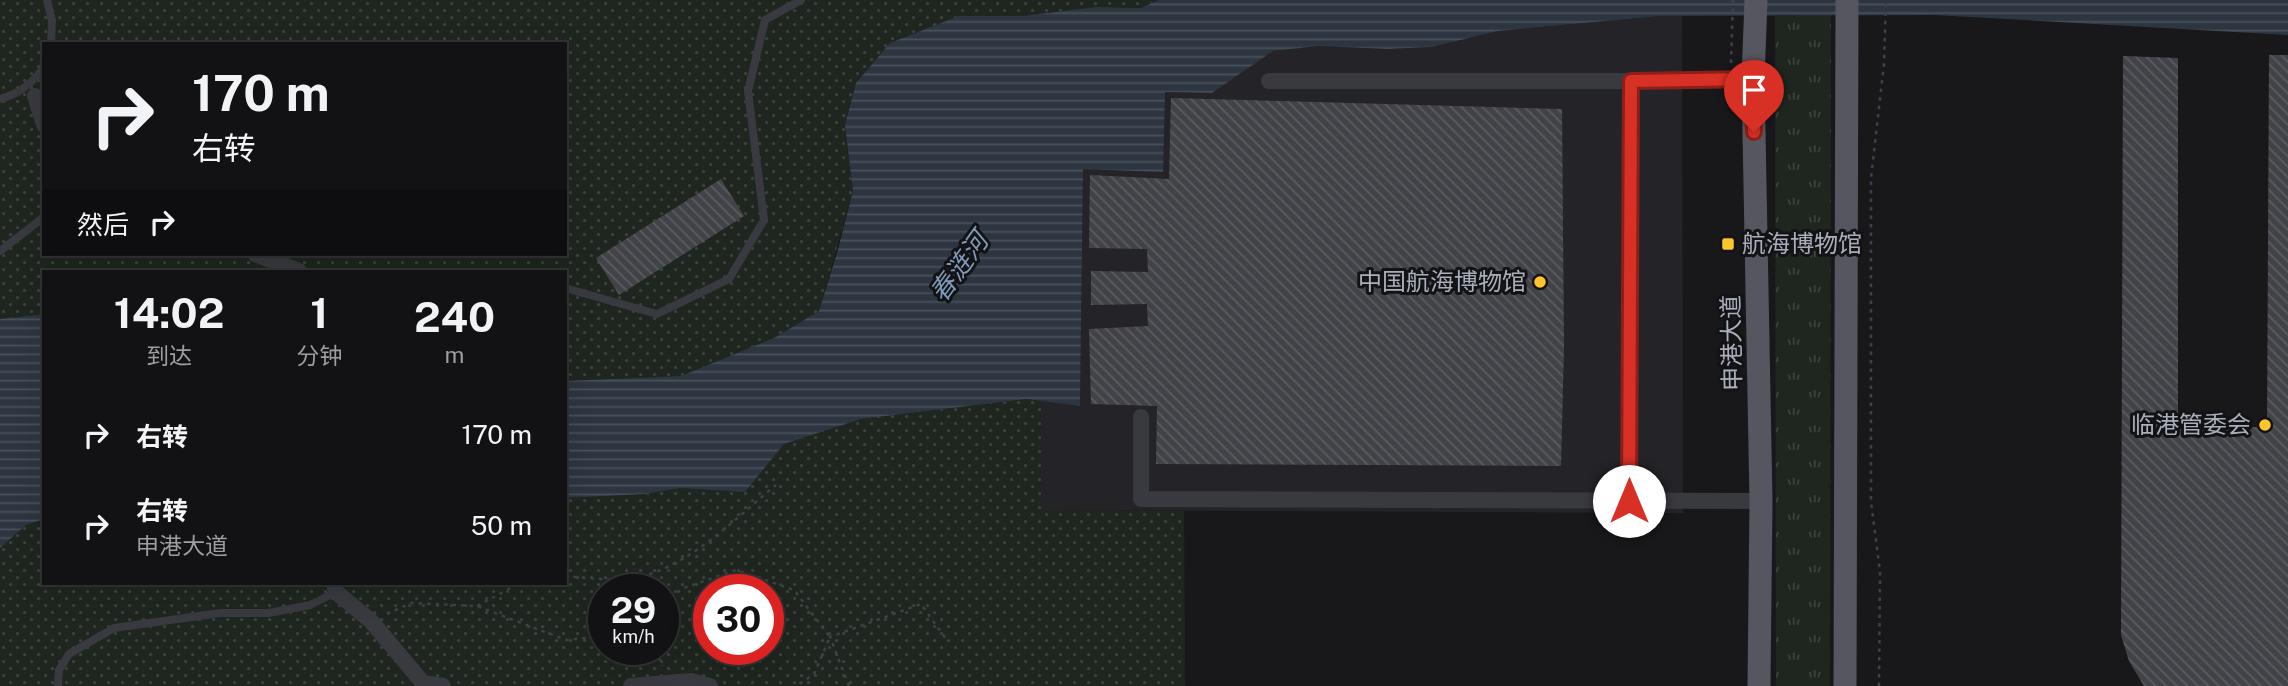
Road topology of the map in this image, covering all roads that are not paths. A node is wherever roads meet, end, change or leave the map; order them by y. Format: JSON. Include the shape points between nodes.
{"nodes":[{"id":1,"x":47,"y":0,"type":"edge"},
{"id":2,"x":802,"y":0,"type":"edge"},
{"id":3,"x":1756,"y":0,"type":"edge"},
{"id":4,"x":1847,"y":0,"type":"edge"},
{"id":5,"x":51,"y":42,"type":"edge"},
{"id":6,"x":42,"y":70,"type":"edge"},
{"id":7,"x":1753,"y":79,"type":"junction"},
{"id":8,"x":1269,"y":81,"type":"dead end"},
{"id":9,"x":1631,"y":81,"type":"junction"},
{"id":10,"x":35,"y":96,"type":"dead end"},
{"id":11,"x":0,"y":99,"type":"edge"},
{"id":12,"x":42,"y":119,"type":"edge"},
{"id":13,"x":42,"y":220,"type":"edge"},
{"id":14,"x":0,"y":251,"type":"edge"},
{"id":15,"x":260,"y":256,"type":"edge"},
{"id":16,"x":296,"y":270,"type":"edge"},
{"id":17,"x":567,"y":289,"type":"edge"},
{"id":18,"x":1141,"y":417,"type":"dead end"},
{"id":19,"x":1629,"y":501,"type":"junction"},
{"id":20,"x":1761,"y":501,"type":"junction"},
{"id":21,"x":335,"y":587,"type":"edge"},
{"id":22,"x":422,"y":684,"type":"edge"},
{"id":23,"x":58,"y":686,"type":"edge"},
{"id":24,"x":443,"y":686,"type":"edge"},
{"id":25,"x":631,"y":686,"type":"edge"},
{"id":26,"x":710,"y":686,"type":"edge"},
{"id":27,"x":1759,"y":686,"type":"edge"},
{"id":28,"x":1845,"y":686,"type":"edge"}],
"edges":[{"from":1,"to":5,"type":"lane"},
{"from":2,"to":17,"type":"lane","via":[[765,20],[748,91],[764,220],[729,279],[657,314]]},
{"from":3,"to":7,"type":"main road","name":"申港大道"},
{"from":4,"to":28,"type":"main road"},
{"from":6,"to":11,"type":"lane","via":[[13,96]]},
{"from":7,"to":9,"type":"street"},
{"from":7,"to":20,"type":"main road","name":"申港大道"},
{"from":8,"to":9,"type":"street"},
{"from":9,"to":19,"type":"street"},
{"from":10,"to":12,"type":"street"},
{"from":13,"to":14,"type":"lane"},
{"from":15,"to":16,"type":"street"},
{"from":18,"to":19,"type":"street","via":[[1141,499]]},
{"from":19,"to":20,"type":"street"},
{"from":20,"to":27,"type":"main road","name":"申港大道"},
{"from":21,"to":22,"type":"street","via":[[371,621]]},
{"from":21,"to":23,"type":"lane","via":[[310,605],[269,613],[220,613],[114,628],[69,654],[59,670]]},
{"from":22,"to":24,"type":"street"},
{"from":25,"to":26,"type":"street","via":[[691,681]]}]}
